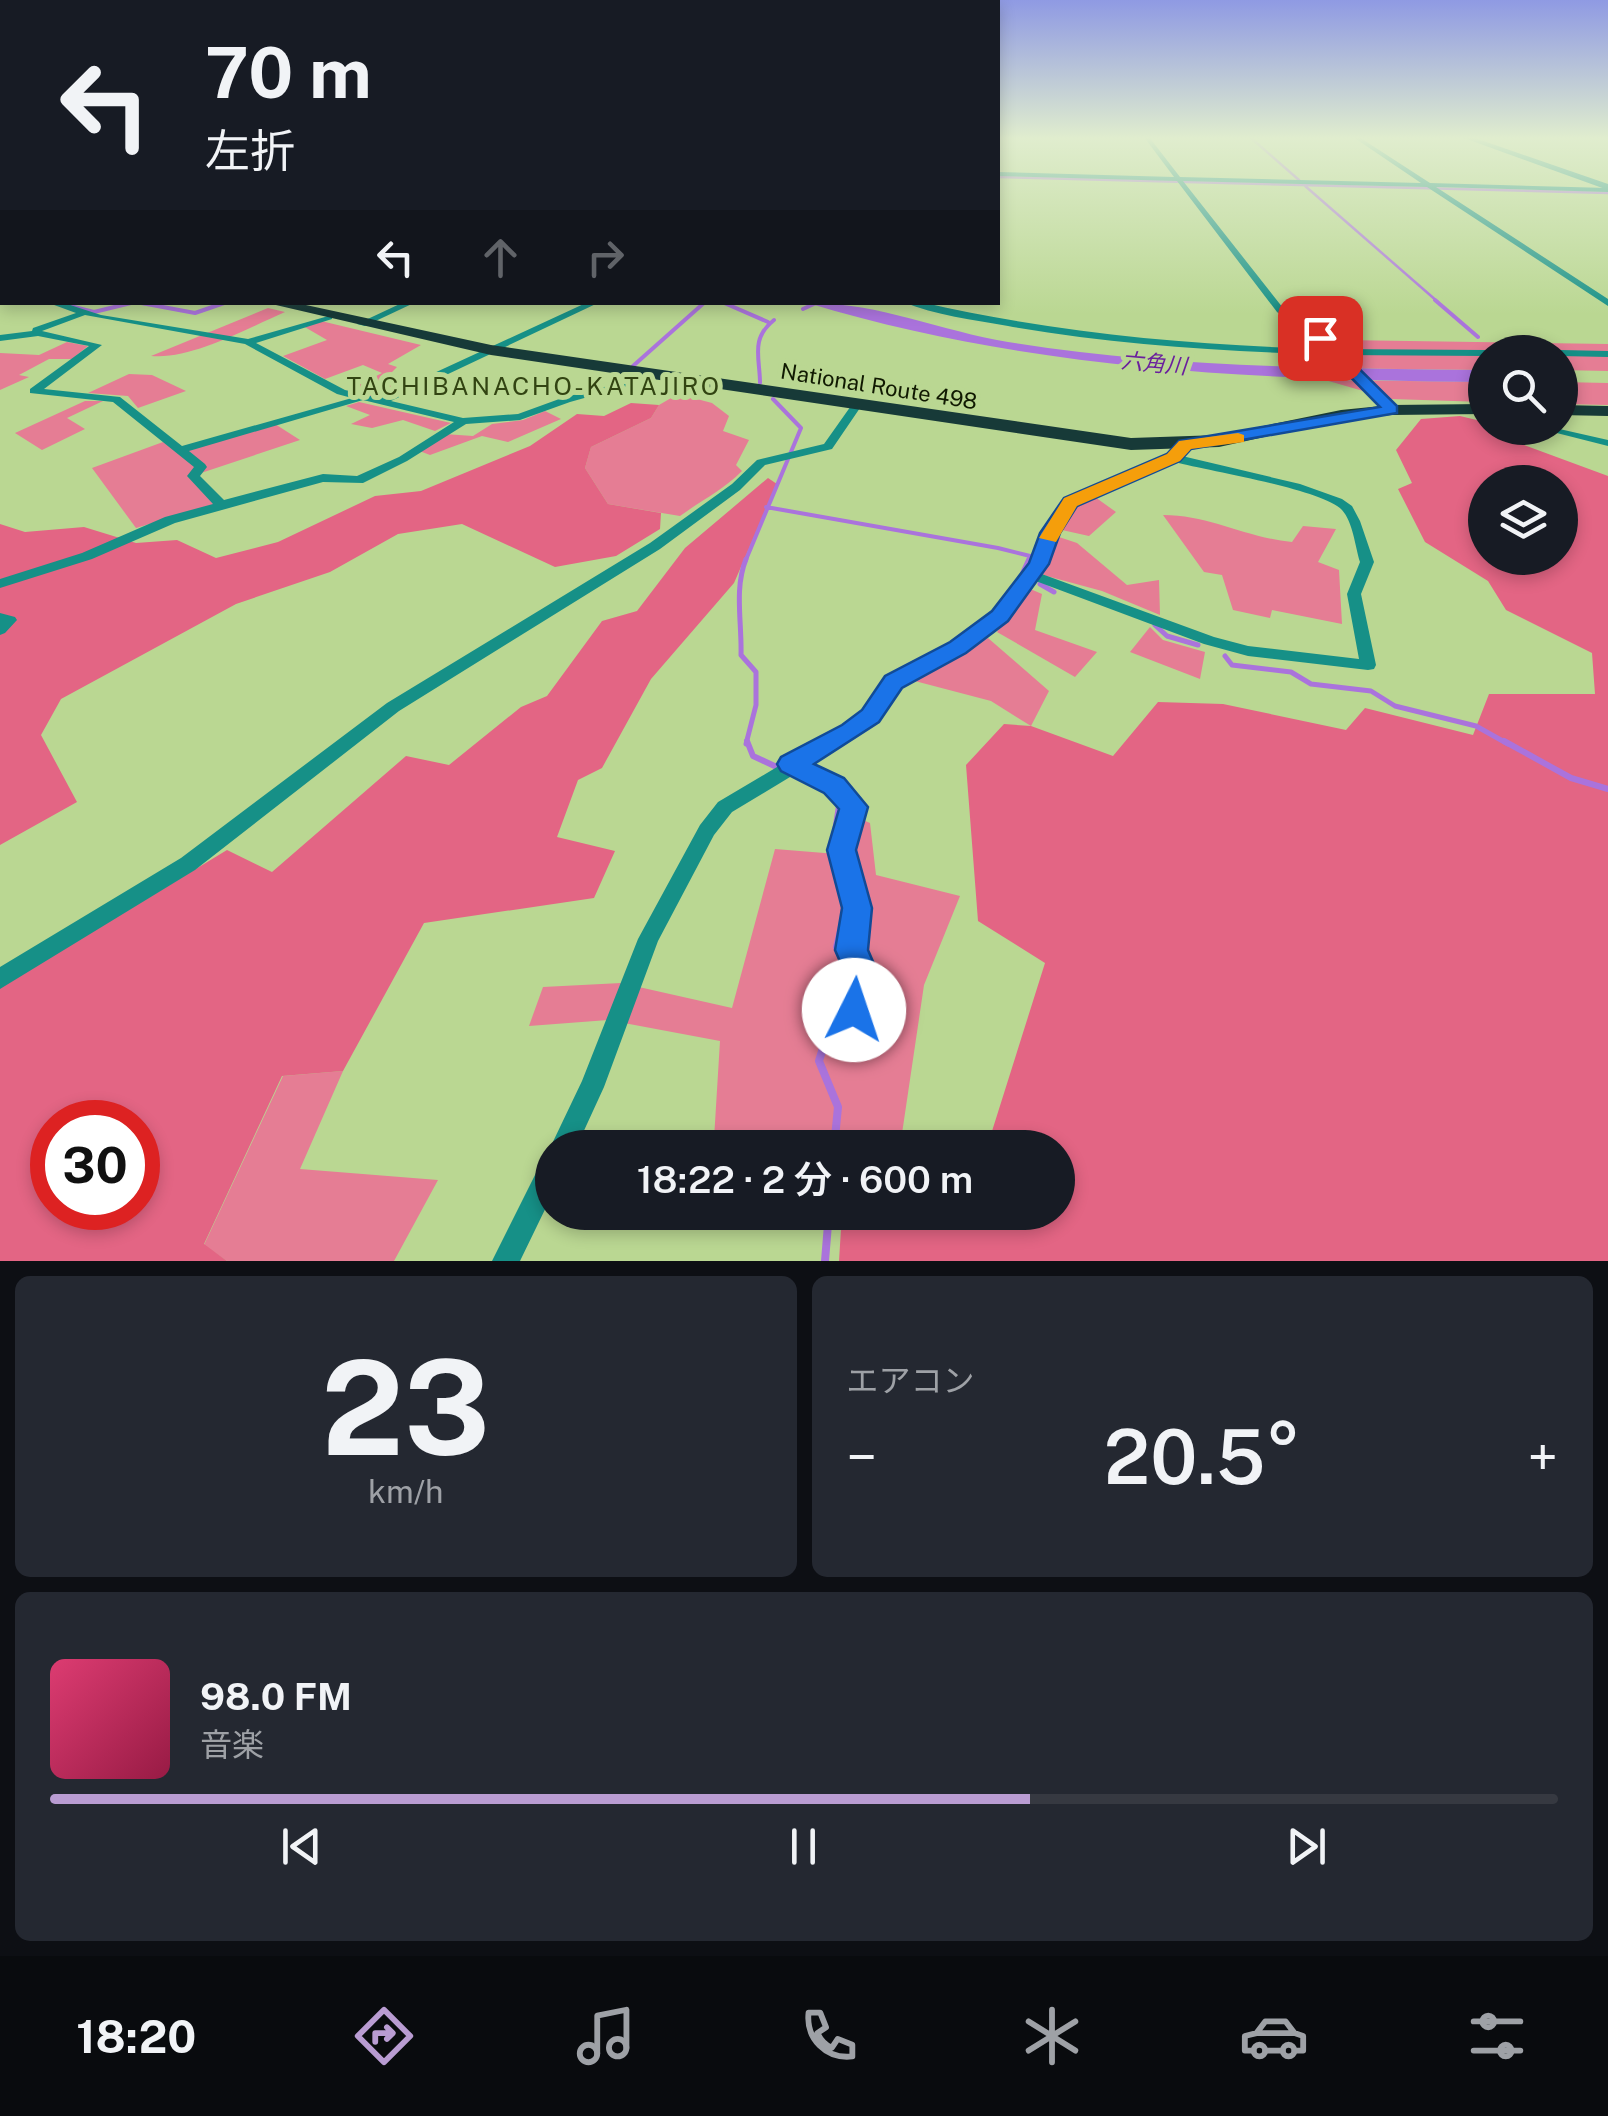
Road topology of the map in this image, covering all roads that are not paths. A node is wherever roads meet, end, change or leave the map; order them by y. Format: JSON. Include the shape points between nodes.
{"nodes":[{"id":1,"x":1191,"y":196,"type":"edge"},
{"id":2,"x":1443,"y":196,"type":"edge"},
{"id":3,"x":1608,"y":303,"type":"edge"},
{"id":4,"x":59,"y":305,"type":"edge"},
{"id":5,"x":283,"y":305,"type":"edge"},
{"id":6,"x":405,"y":305,"type":"edge"},
{"id":7,"x":589,"y":305,"type":"edge"},
{"id":8,"x":920,"y":305,"type":"edge"},
{"id":9,"x":84,"y":313,"type":"junction"},
{"id":10,"x":329,"y":316,"type":"junction"},
{"id":11,"x":362,"y":324,"type":"junction"},
{"id":12,"x":26,"y":334,"type":"junction"},
{"id":13,"x":0,"y":338,"type":"edge"},
{"id":14,"x":248,"y":342,"type":"junction"},
{"id":15,"x":0,"y":346,"type":"edge"},
{"id":16,"x":491,"y":350,"type":"junction"},
{"id":17,"x":1333,"y":351,"type":"junction"},
{"id":18,"x":1468,"y":353,"type":"edge"},
{"id":19,"x":1578,"y":353,"type":"edge"},
{"id":20,"x":1608,"y":354,"type":"edge"},
{"id":21,"x":658,"y":376,"type":"junction"},
{"id":22,"x":360,"y":399,"type":"junction"},
{"id":23,"x":382,"y":401,"type":"junction"},
{"id":24,"x":1385,"y":404,"type":"junction"},
{"id":25,"x":857,"y":405,"type":"junction"},
{"id":26,"x":1468,"y":408,"type":"edge"},
{"id":27,"x":1578,"y":410,"type":"edge"},
{"id":28,"x":1608,"y":411,"type":"edge"},
{"id":29,"x":463,"y":421,"type":"junction"},
{"id":30,"x":1578,"y":436,"type":"edge"},
{"id":31,"x":1608,"y":443,"type":"edge"},
{"id":32,"x":181,"y":450,"type":"junction"},
{"id":33,"x":1179,"y":451,"type":"junction"},
{"id":34,"x":222,"y":505,"type":"junction"},
{"id":35,"x":1031,"y":575,"type":"junction"},
{"id":36,"x":0,"y":584,"type":"edge"},
{"id":37,"x":0,"y":618,"type":"edge"},
{"id":38,"x":0,"y":630,"type":"edge"},
{"id":39,"x":782,"y":769,"type":"junction"},
{"id":40,"x":0,"y":978,"type":"edge"},
{"id":41,"x":854,"y":1010,"type":"dead end"},
{"id":42,"x":571,"y":1130,"type":"edge"},
{"id":43,"x":535,"y":1202,"type":"edge"},
{"id":44,"x":506,"y":1261,"type":"edge"}],
"edges":[{"from":1,"to":17,"type":"street","via":[[1280,310]]},
{"from":2,"to":3,"type":"street"},
{"from":4,"to":9,"type":"street"},
{"from":5,"to":10,"type":"highway","name":"National Route 498"},
{"from":6,"to":11,"type":"street"},
{"from":7,"to":16,"type":"street"},
{"from":8,"to":17,"type":"street","via":[[1100,337]]},
{"from":9,"to":12,"type":"street"},
{"from":9,"to":14,"type":"street"},
{"from":10,"to":11,"type":"highway","name":"National Route 498"},
{"from":10,"to":14,"type":"street"},
{"from":11,"to":16,"type":"highway","name":"National Route 498"},
{"from":12,"to":13,"type":"street"},
{"from":12,"to":15,"type":"street"},
{"from":12,"to":32,"type":"street","via":[[96,344],[34,390],[116,399]]},
{"from":14,"to":22,"type":"street"},
{"from":16,"to":21,"type":"highway","name":"National Route 498"},
{"from":16,"to":23,"type":"street"},
{"from":17,"to":18,"type":"street"},
{"from":17,"to":24,"type":"street"},
{"from":19,"to":20,"type":"street"},
{"from":21,"to":25,"type":"highway","name":"National Route 498"},
{"from":21,"to":29,"type":"street","via":[[510,420]]},
{"from":22,"to":23,"type":"street"},
{"from":22,"to":32,"type":"street"},
{"from":23,"to":29,"type":"street"},
{"from":24,"to":26,"type":"highway","name":"National Route 498"},
{"from":24,"to":33,"type":"highway","name":"National Route 498"},
{"from":25,"to":33,"type":"highway","name":"National Route 498"},
{"from":25,"to":40,"type":"street","via":[[834,443],[761,462],[655,546],[394,707],[188,864]]},
{"from":27,"to":28,"type":"highway"},
{"from":29,"to":34,"type":"street","via":[[359,480],[323,478]]},
{"from":30,"to":31,"type":"street"},
{"from":32,"to":34,"type":"street","via":[[201,467],[193,476]]},
{"from":33,"to":35,"type":"street","via":[[1070,502]]},
{"from":33,"to":35,"type":"street","via":[[1278,485],[1325,492],[1348,508],[1367,562],[1354,594],[1368,665],[1209,642]]},
{"from":34,"to":36,"type":"street"},
{"from":35,"to":39,"type":"street","via":[[984,630],[893,682],[861,724]]},
{"from":37,"to":38,"type":"street","via":[[10,620]]},
{"from":39,"to":41,"type":"street","via":[[834,785],[854,807],[841,850],[857,908],[852,950],[865,980]]},
{"from":39,"to":42,"type":"street","via":[[725,808],[708,830],[648,939]]},
{"from":43,"to":44,"type":"street"}]}
